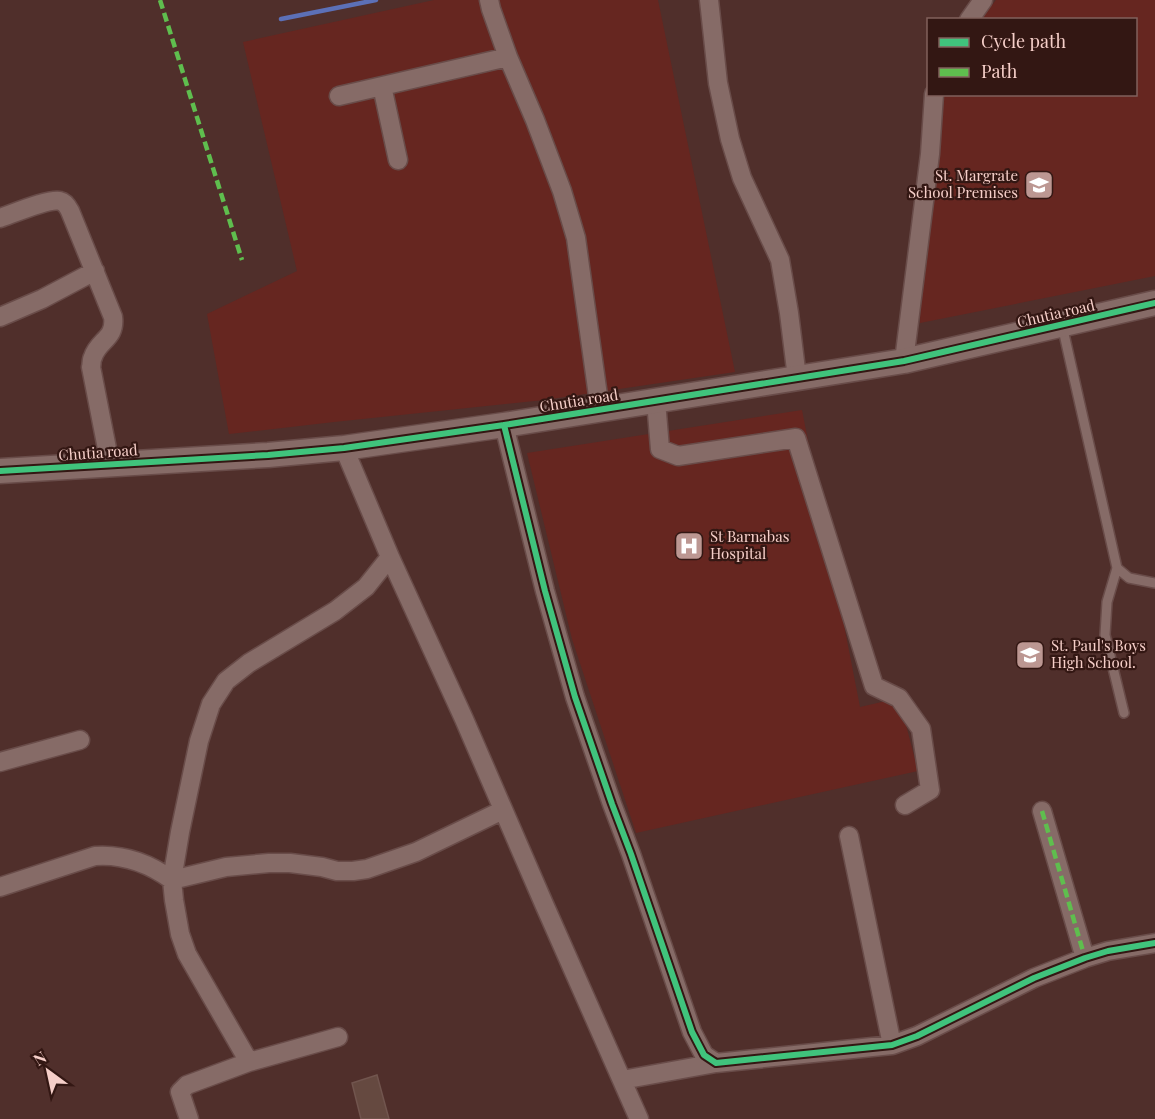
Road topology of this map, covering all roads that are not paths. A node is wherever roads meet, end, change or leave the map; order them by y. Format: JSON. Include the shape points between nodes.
{"nodes":[{"id":1,"x":489,"y":0,"type":"edge"},
{"id":2,"x":709,"y":0,"type":"edge"},
{"id":3,"x":983,"y":0,"type":"edge"},
{"id":4,"x":970,"y":18,"type":"edge"},
{"id":5,"x":508,"y":57,"type":"junction"},
{"id":6,"x":382,"y":86,"type":"junction"},
{"id":7,"x":339,"y":96,"type":"dead end"},
{"id":8,"x":934,"y":96,"type":"edge"},
{"id":9,"x":398,"y":160,"type":"dead end"},
{"id":10,"x":0,"y":218,"type":"edge"},
{"id":11,"x":95,"y":271,"type":"junction"},
{"id":12,"x":1155,"y":303,"type":"edge"},
{"id":13,"x":0,"y":317,"type":"edge"},
{"id":14,"x":1062,"y":325,"type":"junction"},
{"id":15,"x":904,"y":361,"type":"junction"},
{"id":16,"x":797,"y":378,"type":"junction"},
{"id":17,"x":656,"y":400,"type":"junction"},
{"id":18,"x":600,"y":410,"type":"junction"},
{"id":19,"x":504,"y":425,"type":"junction"},
{"id":20,"x":344,"y":448,"type":"junction"},
{"id":21,"x":110,"y":464,"type":"junction"},
{"id":22,"x":0,"y":471,"type":"edge"},
{"id":23,"x":390,"y":557,"type":"junction"},
{"id":24,"x":1117,"y":568,"type":"junction"},
{"id":25,"x":1155,"y":583,"type":"edge"},
{"id":26,"x":1124,"y":713,"type":"dead end"},
{"id":27,"x":80,"y":740,"type":"dead end"},
{"id":28,"x":0,"y":762,"type":"edge"},
{"id":29,"x":905,"y":805,"type":"dead end"},
{"id":30,"x":503,"y":810,"type":"junction"},
{"id":31,"x":1042,"y":811,"type":"dead end"},
{"id":32,"x":849,"y":836,"type":"dead end"},
{"id":33,"x":172,"y":880,"type":"junction"},
{"id":34,"x":0,"y":887,"type":"edge"},
{"id":35,"x":1155,"y":943,"type":"edge"},
{"id":36,"x":1085,"y":958,"type":"junction"},
{"id":37,"x":338,"y":1037,"type":"dead end"},
{"id":38,"x":892,"y":1046,"type":"junction"},
{"id":39,"x":249,"y":1062,"type":"junction"},
{"id":40,"x":716,"y":1063,"type":"junction"},
{"id":41,"x":622,"y":1080,"type":"junction"},
{"id":42,"x":189,"y":1119,"type":"edge"},
{"id":43,"x":639,"y":1119,"type":"edge"}],
"edges":[{"from":1,"to":5,"type":"street"},
{"from":2,"to":16,"type":"street","via":[[718,83],[730,139],[742,178],[780,260]]},
{"from":3,"to":4,"type":"street"},
{"from":5,"to":6,"type":"street"},
{"from":5,"to":18,"type":"street","via":[[562,191],[576,238]]},
{"from":6,"to":7,"type":"street"},
{"from":6,"to":9,"type":"street"},
{"from":8,"to":15,"type":"street"},
{"from":10,"to":11,"type":"street","via":[[61,201],[70,211]]},
{"from":11,"to":13,"type":"street"},
{"from":11,"to":21,"type":"street","via":[[114,325],[111,335],[93,356],[92,367]]},
{"from":12,"to":14,"type":"street","name":"Chutia road"},
{"from":14,"to":15,"type":"street","name":"Chutia road"},
{"from":14,"to":24,"type":"lane"},
{"from":15,"to":16,"type":"street","name":"Chutia road"},
{"from":16,"to":17,"type":"street","name":"Chutia road"},
{"from":17,"to":18,"type":"street","name":"Chutia road"},
{"from":17,"to":29,"type":"street","via":[[660,449],[678,456],[796,438],[874,686],[899,699],[921,729],[930,790]]},
{"from":18,"to":19,"type":"street","name":"Chutia road"},
{"from":19,"to":20,"type":"street","name":"Chutia road"},
{"from":19,"to":40,"type":"street","via":[[576,697],[692,1032],[704,1055]]},
{"from":20,"to":21,"type":"street","name":"Chutia road"},
{"from":20,"to":23,"type":"street"},
{"from":21,"to":22,"type":"street","name":"Chutia road"},
{"from":23,"to":30,"type":"street"},
{"from":23,"to":33,"type":"street","via":[[366,587],[336,611],[226,681],[211,704],[199,741]]},
{"from":24,"to":25,"type":"lane","via":[[1129,578]]},
{"from":24,"to":26,"type":"lane","via":[[1107,602],[1105,635]]},
{"from":27,"to":28,"type":"street"},
{"from":30,"to":33,"type":"street","via":[[416,852],[367,869],[337,871],[269,863],[226,867]]},
{"from":30,"to":41,"type":"street"},
{"from":31,"to":36,"type":"street"},
{"from":32,"to":38,"type":"street"},
{"from":33,"to":34,"type":"street","via":[[142,864],[109,855]]},
{"from":33,"to":39,"type":"street","via":[[187,954]]},
{"from":35,"to":36,"type":"street"},
{"from":36,"to":38,"type":"street"},
{"from":37,"to":39,"type":"street"},
{"from":38,"to":40,"type":"street"},
{"from":39,"to":42,"type":"street","via":[[187,1085],[180,1092]]},
{"from":40,"to":41,"type":"street"},
{"from":41,"to":43,"type":"street"}]}
